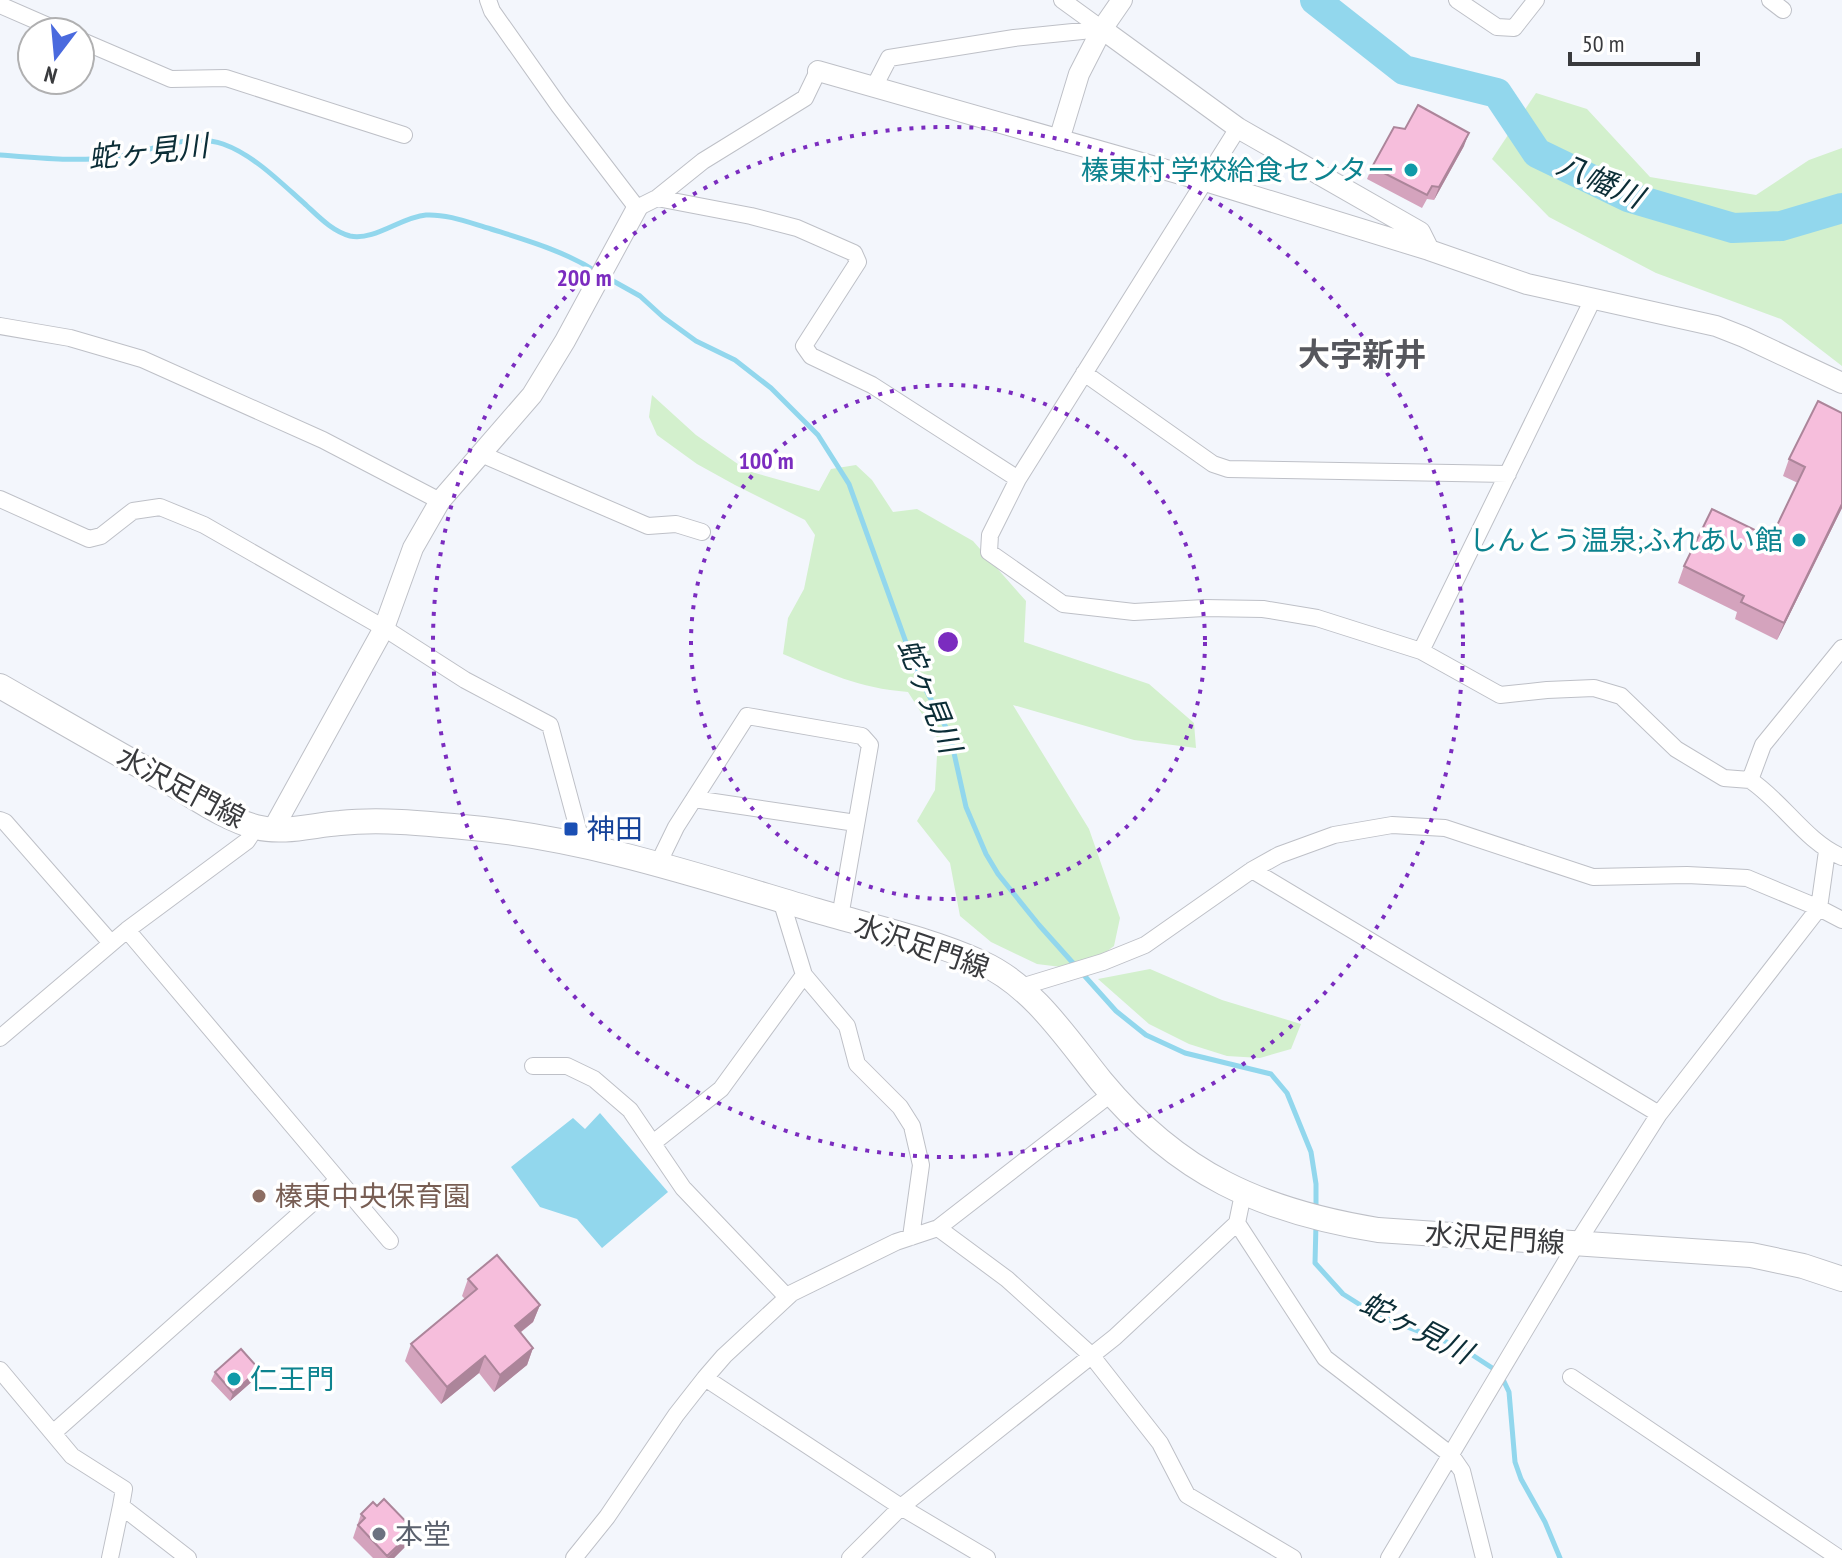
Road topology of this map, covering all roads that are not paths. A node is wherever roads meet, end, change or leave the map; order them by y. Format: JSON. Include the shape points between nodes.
{"nodes":[{"id":1,"x":488,"y":0,"type":"edge"},
{"id":2,"x":1062,"y":0,"type":"edge"},
{"id":3,"x":1122,"y":0,"type":"edge"},
{"id":4,"x":1457,"y":0,"type":"edge"},
{"id":5,"x":1536,"y":0,"type":"edge"},
{"id":6,"x":0,"y":5,"type":"edge"},
{"id":7,"x":25,"y":16,"type":"edge"},
{"id":8,"x":1102,"y":29,"type":"junction"},
{"id":9,"x":96,"y":47,"type":"edge"},
{"id":10,"x":818,"y":71,"type":"joint"},
{"id":11,"x":874,"y":87,"type":"junction"},
{"id":12,"x":1238,"y":128,"type":"junction"},
{"id":13,"x":404,"y":135,"type":"dead end"},
{"id":14,"x":1059,"y":140,"type":"junction"},
{"id":15,"x":1205,"y":181,"type":"junction"},
{"id":16,"x":657,"y":198,"type":"junction"},
{"id":17,"x":637,"y":208,"type":"junction"},
{"id":18,"x":1429,"y":250,"type":"junction"},
{"id":19,"x":1593,"y":299,"type":"junction"},
{"id":20,"x":0,"y":326,"type":"edge"},
{"id":21,"x":1084,"y":373,"type":"junction"},
{"id":22,"x":1842,"y":383,"type":"edge"},
{"id":23,"x":481,"y":454,"type":"junction"},
{"id":24,"x":1508,"y":474,"type":"junction"},
{"id":25,"x":1018,"y":479,"type":"junction"},
{"id":26,"x":0,"y":499,"type":"edge"},
{"id":27,"x":440,"y":501,"type":"junction"},
{"id":28,"x":702,"y":532,"type":"dead end"},
{"id":29,"x":384,"y":628,"type":"junction"},
{"id":30,"x":1842,"y":648,"type":"edge"},
{"id":31,"x":1421,"y":651,"type":"junction"},
{"id":32,"x":0,"y":686,"type":"edge"},
{"id":33,"x":1750,"y":780,"type":"junction"},
{"id":34,"x":694,"y":799,"type":"junction"},
{"id":35,"x":0,"y":820,"type":"edge"},
{"id":36,"x":856,"y":823,"type":"junction"},
{"id":37,"x":265,"y":828,"type":"junction"},
{"id":38,"x":578,"y":829,"type":"dead end"},
{"id":39,"x":1834,"y":854,"type":"edge"},
{"id":40,"x":658,"y":864,"type":"junction"},
{"id":41,"x":1252,"y":870,"type":"junction"},
{"id":42,"x":781,"y":900,"type":"junction"},
{"id":43,"x":1819,"y":908,"type":"junction"},
{"id":44,"x":840,"y":917,"type":"junction"},
{"id":45,"x":1842,"y":920,"type":"edge"},
{"id":46,"x":127,"y":930,"type":"junction"},
{"id":47,"x":111,"y":943,"type":"junction"},
{"id":48,"x":804,"y":975,"type":"junction"},
{"id":49,"x":1021,"y":987,"type":"junction"},
{"id":50,"x":0,"y":1038,"type":"edge"},
{"id":51,"x":533,"y":1066,"type":"dead end"},
{"id":52,"x":1112,"y":1093,"type":"junction"},
{"id":53,"x":1659,"y":1114,"type":"junction"},
{"id":54,"x":653,"y":1143,"type":"junction"},
{"id":55,"x":338,"y":1180,"type":"junction"},
{"id":56,"x":1243,"y":1194,"type":"junction"},
{"id":57,"x":1237,"y":1223,"type":"junction"},
{"id":58,"x":938,"y":1228,"type":"junction"},
{"id":59,"x":911,"y":1237,"type":"junction"},
{"id":60,"x":390,"y":1241,"type":"dead end"},
{"id":61,"x":1577,"y":1243,"type":"junction"},
{"id":62,"x":1842,"y":1279,"type":"edge"},
{"id":63,"x":787,"y":1297,"type":"junction"},
{"id":64,"x":1091,"y":1355,"type":"junction"},
{"id":65,"x":0,"y":1370,"type":"edge"},
{"id":66,"x":1571,"y":1377,"type":"dead end"},
{"id":67,"x":705,"y":1378,"type":"junction"},
{"id":68,"x":53,"y":1433,"type":"junction"},
{"id":69,"x":1451,"y":1455,"type":"junction"},
{"id":70,"x":121,"y":1506,"type":"junction"},
{"id":71,"x":901,"y":1507,"type":"junction"},
{"id":72,"x":110,"y":1558,"type":"edge"},
{"id":73,"x":188,"y":1558,"type":"edge"},
{"id":74,"x":574,"y":1558,"type":"edge"},
{"id":75,"x":850,"y":1558,"type":"edge"},
{"id":76,"x":987,"y":1558,"type":"edge"},
{"id":77,"x":1293,"y":1558,"type":"edge"},
{"id":78,"x":1389,"y":1558,"type":"edge"},
{"id":79,"x":1484,"y":1558,"type":"edge"},
{"id":80,"x":1839,"y":1558,"type":"edge"}],
"edges":[{"from":1,"to":17,"type":"street"},
{"from":2,"to":8,"type":"street"},
{"from":3,"to":8,"type":"street"},
{"from":4,"to":5,"type":"street","via":[[1497,27],[1514,28]]},
{"from":6,"to":7,"type":"street"},
{"from":8,"to":11,"type":"street","via":[[889,58]]},
{"from":8,"to":12,"type":"street"},
{"from":8,"to":14,"type":"street","via":[[1079,74]]},
{"from":9,"to":13,"type":"street","via":[[171,79],[226,78]]},
{"from":10,"to":11,"type":"street"},
{"from":10,"to":16,"type":"street","via":[[805,98],[703,161]]},
{"from":11,"to":14,"type":"street"},
{"from":12,"to":15,"type":"street"},
{"from":12,"to":18,"type":"street","via":[[1420,232]]},
{"from":14,"to":15,"type":"street"},
{"from":15,"to":18,"type":"street"},
{"from":15,"to":21,"type":"street"},
{"from":16,"to":17,"type":"street"},
{"from":16,"to":25,"type":"street","via":[[797,228],[854,253],[858,262],[804,346],[811,356],[872,385]]},
{"from":17,"to":23,"type":"street","via":[[532,395]]},
{"from":18,"to":19,"type":"street","via":[[1527,284]]},
{"from":19,"to":22,"type":"street","via":[[1716,326]]},
{"from":19,"to":24,"type":"street"},
{"from":20,"to":27,"type":"street","via":[[70,338],[142,359],[323,440]]},
{"from":21,"to":24,"type":"street","via":[[1213,464],[1228,469]]},
{"from":21,"to":25,"type":"street"},
{"from":23,"to":27,"type":"street"},
{"from":23,"to":28,"type":"street","via":[[648,526],[676,524]]},
{"from":24,"to":31,"type":"street"},
{"from":25,"to":31,"type":"street","via":[[990,535],[989,552],[1063,604],[1134,612],[1263,609],[1317,618]]},
{"from":26,"to":29,"type":"street","via":[[89,539],[133,511],[160,507],[204,525]]},
{"from":27,"to":29,"type":"street","via":[[413,548]]},
{"from":29,"to":37,"type":"street"},
{"from":29,"to":38,"type":"street","via":[[465,680],[550,725]]},
{"from":30,"to":33,"type":"street","via":[[1763,745]]},
{"from":31,"to":33,"type":"street","via":[[1500,695],[1594,688],[1621,696],[1676,749],[1724,778]]},
{"from":32,"to":37,"type":"main road","name":"水沢足門線","via":[[214,808]]},
{"from":33,"to":39,"type":"street"},
{"from":34,"to":36,"type":"street"},
{"from":34,"to":36,"type":"street","via":[[747,716],[862,736],[870,745]]},
{"from":34,"to":40,"type":"street"},
{"from":35,"to":47,"type":"street"},
{"from":36,"to":44,"type":"street"},
{"from":37,"to":40,"type":"main road","name":"水沢足門線","via":[[343,822],[468,827]]},
{"from":37,"to":46,"type":"street"},
{"from":39,"to":43,"type":"street"},
{"from":40,"to":42,"type":"main road","name":"水沢足門線"},
{"from":41,"to":43,"type":"street","via":[[1334,835],[1392,825],[1445,828],[1593,877],[1747,878]]},
{"from":41,"to":49,"type":"street","via":[[1145,945]]},
{"from":41,"to":53,"type":"street"},
{"from":42,"to":44,"type":"main road","name":"水沢足門線"},
{"from":42,"to":48,"type":"street"},
{"from":43,"to":45,"type":"street"},
{"from":43,"to":53,"type":"street"},
{"from":44,"to":49,"type":"main road","name":"水沢足門線","via":[[985,964]]},
{"from":46,"to":47,"type":"street"},
{"from":46,"to":55,"type":"street"},
{"from":47,"to":50,"type":"street"},
{"from":48,"to":54,"type":"street","via":[[721,1089]]},
{"from":48,"to":59,"type":"street","via":[[847,1026],[857,1064],[912,1126],[921,1165]]},
{"from":49,"to":52,"type":"main road","name":"水沢足門線"},
{"from":51,"to":54,"type":"street","via":[[567,1066],[594,1079],[630,1110]]},
{"from":52,"to":56,"type":"main road","name":"水沢足門線","via":[[1174,1151]]},
{"from":52,"to":58,"type":"street"},
{"from":53,"to":61,"type":"street"},
{"from":54,"to":63,"type":"street","via":[[683,1188]]},
{"from":55,"to":60,"type":"street"},
{"from":55,"to":68,"type":"street"},
{"from":56,"to":57,"type":"street"},
{"from":56,"to":61,"type":"main road","name":"水沢足門線","via":[[1328,1222],[1378,1230]]},
{"from":57,"to":64,"type":"street"},
{"from":57,"to":69,"type":"street","via":[[1325,1358]]},
{"from":58,"to":59,"type":"street"},
{"from":58,"to":64,"type":"street","via":[[1007,1279]]},
{"from":59,"to":63,"type":"street"},
{"from":61,"to":62,"type":"main road","name":"水沢足門線","via":[[1751,1255]]},
{"from":61,"to":69,"type":"street"},
{"from":63,"to":67,"type":"street"},
{"from":64,"to":71,"type":"street"},
{"from":64,"to":77,"type":"street","via":[[1160,1443],[1187,1495]]},
{"from":65,"to":68,"type":"street"},
{"from":66,"to":80,"type":"street"},
{"from":67,"to":71,"type":"street"},
{"from":67,"to":74,"type":"street"},
{"from":68,"to":70,"type":"street","via":[[72,1456],[124,1489]]},
{"from":69,"to":78,"type":"street"},
{"from":69,"to":79,"type":"street","via":[[1462,1471]]},
{"from":70,"to":72,"type":"street"},
{"from":70,"to":73,"type":"street"},
{"from":71,"to":75,"type":"street"},
{"from":71,"to":76,"type":"street"}]}
